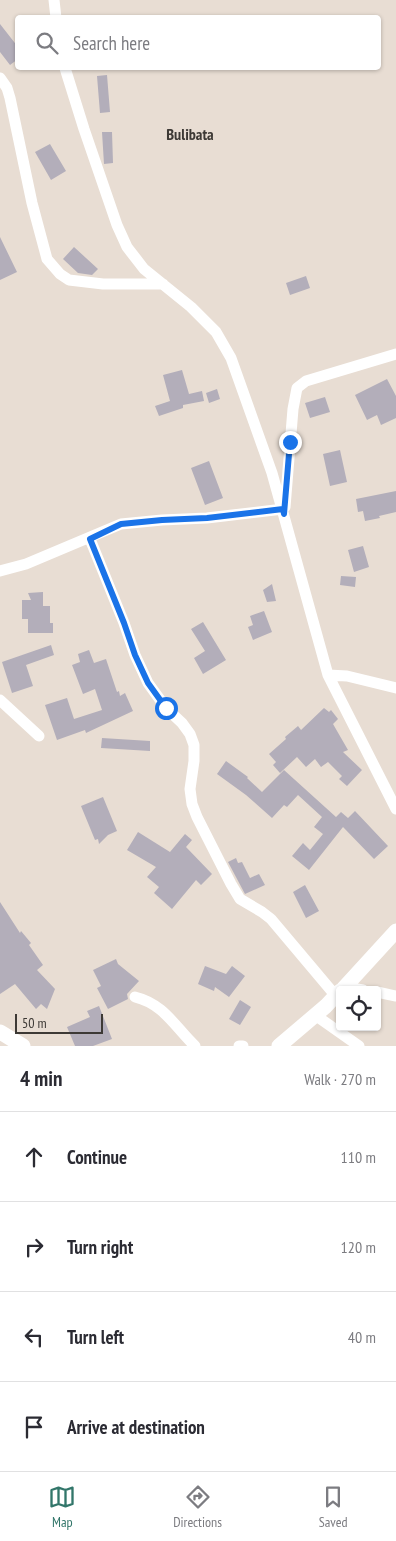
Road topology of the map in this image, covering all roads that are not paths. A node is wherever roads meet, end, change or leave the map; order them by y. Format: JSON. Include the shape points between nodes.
{"nodes":[{"id":1,"x":54,"y":0,"type":"edge"},
{"id":2,"x":56,"y":15,"type":"edge"},
{"id":3,"x":66,"y":70,"type":"edge"},
{"id":4,"x":0,"y":78,"type":"edge"},
{"id":5,"x":163,"y":284,"type":"junction"},
{"id":6,"x":396,"y":354,"type":"edge"},
{"id":7,"x":284,"y":511,"type":"junction"},
{"id":8,"x":90,"y":539,"type":"junction"},
{"id":9,"x":0,"y":571,"type":"edge"},
{"id":10,"x":328,"y":675,"type":"junction"},
{"id":11,"x":396,"y":688,"type":"edge"},
{"id":12,"x":0,"y":700,"type":"edge"},
{"id":13,"x":39,"y":736,"type":"dead end"},
{"id":14,"x":396,"y":809,"type":"edge"},
{"id":15,"x":396,"y":932,"type":"edge"},
{"id":16,"x":345,"y":986,"type":"edge"},
{"id":17,"x":336,"y":987,"type":"edge"},
{"id":18,"x":381,"y":993,"type":"edge"},
{"id":19,"x":336,"y":995,"type":"edge"},
{"id":20,"x":396,"y":996,"type":"edge"},
{"id":21,"x":135,"y":997,"type":"dead end"},
{"id":22,"x":315,"y":1015,"type":"junction"},
{"id":23,"x":0,"y":1032,"type":"edge"},
{"id":24,"x":22,"y":1046,"type":"edge"},
{"id":25,"x":194,"y":1046,"type":"edge"},
{"id":26,"x":279,"y":1046,"type":"edge"},
{"id":27,"x":360,"y":1046,"type":"edge"}],
"edges":[{"from":1,"to":2,"type":"street"},
{"from":3,"to":5,"type":"street","via":[[127,247],[144,269]]},
{"from":4,"to":5,"type":"street","via":[[10,98],[47,259],[68,280],[103,284]]},
{"from":5,"to":7,"type":"street","via":[[216,332],[230,358]]},
{"from":6,"to":7,"type":"street","via":[[306,381],[297,388]]},
{"from":7,"to":8,"type":"street","via":[[121,524]]},
{"from":7,"to":10,"type":"street"},
{"from":8,"to":9,"type":"street"},
{"from":8,"to":17,"type":"street","via":[[148,683],[190,734],[194,745],[190,789],[192,804],[230,884],[240,899],[271,919]]},
{"from":10,"to":11,"type":"street","via":[[347,676]]},
{"from":10,"to":14,"type":"street"},
{"from":12,"to":13,"type":"street"},
{"from":15,"to":16,"type":"main road"},
{"from":18,"to":20,"type":"street"},
{"from":19,"to":22,"type":"main road"},
{"from":21,"to":25,"type":"street","via":[[147,1000],[166,1014]]},
{"from":22,"to":26,"type":"main road"},
{"from":22,"to":27,"type":"street"},
{"from":23,"to":24,"type":"main road"}]}
